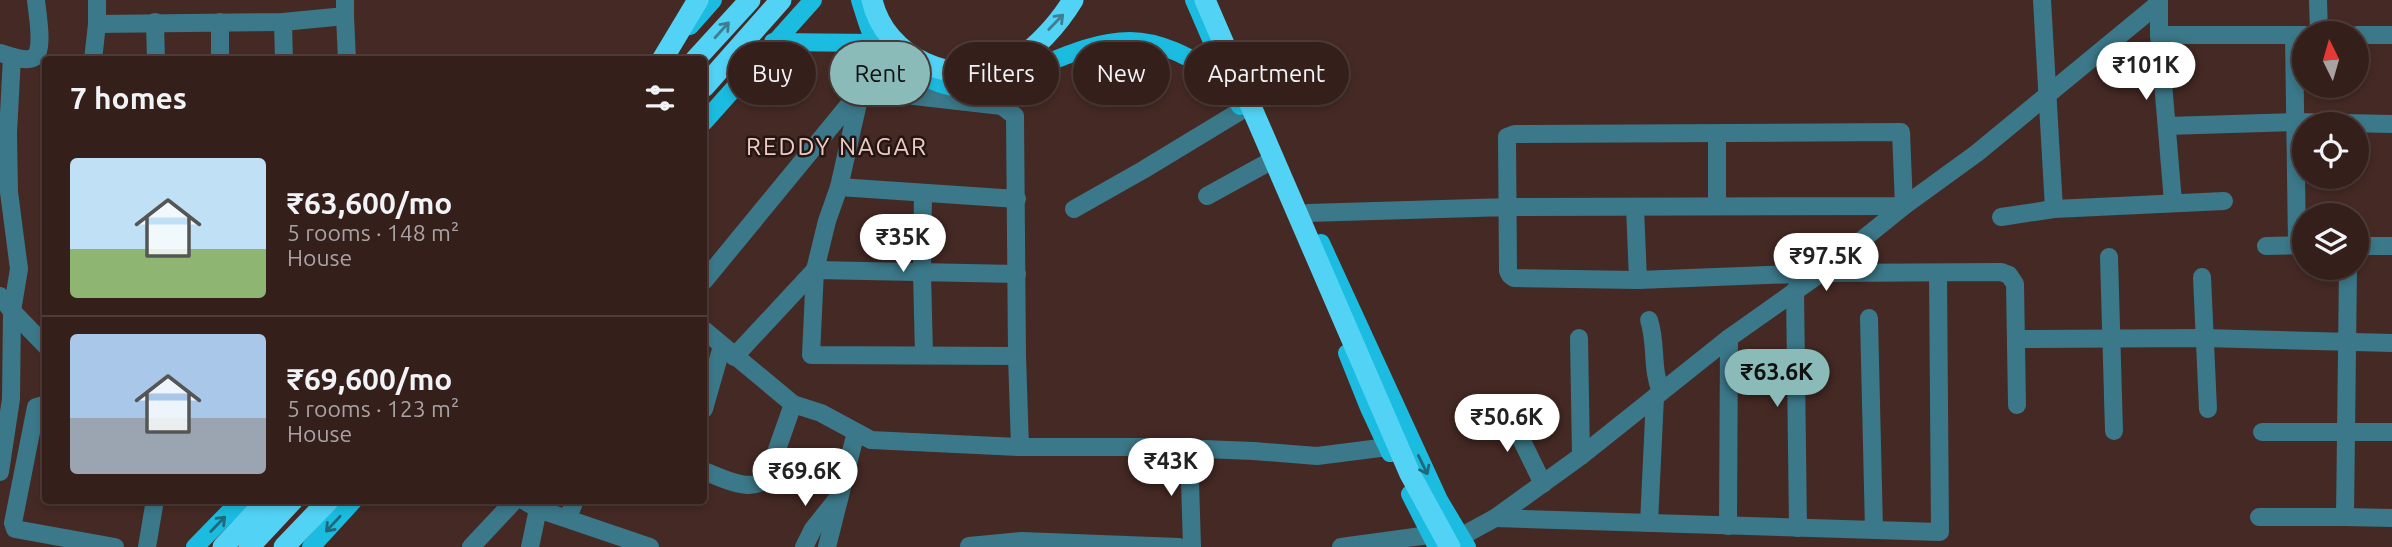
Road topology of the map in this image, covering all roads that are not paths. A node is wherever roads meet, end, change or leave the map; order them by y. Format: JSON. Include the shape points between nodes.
{"nodes":[{"id":1,"x":36,"y":0,"type":"edge"},
{"id":2,"x":97,"y":0,"type":"edge"},
{"id":3,"x":698,"y":0,"type":"edge"},
{"id":4,"x":713,"y":0,"type":"edge"},
{"id":5,"x":750,"y":0,"type":"edge"},
{"id":6,"x":781,"y":0,"type":"edge"},
{"id":7,"x":813,"y":0,"type":"edge"},
{"id":8,"x":860,"y":0,"type":"edge"},
{"id":9,"x":872,"y":0,"type":"edge"},
{"id":10,"x":1073,"y":0,"type":"edge"},
{"id":11,"x":1194,"y":0,"type":"edge"},
{"id":12,"x":1205,"y":0,"type":"edge"},
{"id":13,"x":1214,"y":0,"type":"edge"},
{"id":14,"x":2042,"y":0,"type":"edge"},
{"id":15,"x":2318,"y":0,"type":"edge"},
{"id":16,"x":2159,"y":2,"type":"edge"},
{"id":17,"x":345,"y":8,"type":"edge"},
{"id":18,"x":2319,"y":21,"type":"edge"},
{"id":19,"x":155,"y":22,"type":"junction"},
{"id":20,"x":220,"y":22,"type":"junction"},
{"id":21,"x":282,"y":22,"type":"junction"},
{"id":22,"x":97,"y":24,"type":"junction"},
{"id":23,"x":2159,"y":35,"type":"junction"},
{"id":24,"x":2292,"y":35,"type":"edge"},
{"id":25,"x":2370,"y":35,"type":"edge"},
{"id":26,"x":2392,"y":35,"type":"edge"},
{"id":27,"x":773,"y":42,"type":"edge"},
{"id":28,"x":870,"y":42,"type":"edge"},
{"id":29,"x":1212,"y":42,"type":"edge"},
{"id":30,"x":6,"y":55,"type":"edge"},
{"id":31,"x":93,"y":56,"type":"edge"},
{"id":32,"x":156,"y":56,"type":"edge"},
{"id":33,"x":220,"y":56,"type":"edge"},
{"id":34,"x":284,"y":56,"type":"edge"},
{"id":35,"x":347,"y":56,"type":"edge"},
{"id":36,"x":663,"y":56,"type":"edge"},
{"id":37,"x":664,"y":56,"type":"edge"},
{"id":38,"x":699,"y":56,"type":"edge"},
{"id":39,"x":1184,"y":57,"type":"edge"},
{"id":40,"x":930,"y":79,"type":"edge"},
{"id":41,"x":707,"y":84,"type":"edge"},
{"id":42,"x":728,"y":94,"type":"edge"},
{"id":43,"x":2046,"y":94,"type":"junction"},
{"id":44,"x":930,"y":98,"type":"edge"},
{"id":45,"x":849,"y":105,"type":"edge"},
{"id":46,"x":858,"y":105,"type":"edge"},
{"id":47,"x":1240,"y":105,"type":"edge"},
{"id":48,"x":1242,"y":110,"type":"junction"},
{"id":49,"x":707,"y":119,"type":"edge"},
{"id":50,"x":2292,"y":122,"type":"edge"},
{"id":51,"x":2369,"y":124,"type":"edge"},
{"id":52,"x":2392,"y":124,"type":"edge"},
{"id":53,"x":2167,"y":126,"type":"junction"},
{"id":54,"x":4,"y":133,"type":"edge"},
{"id":55,"x":1717,"y":134,"type":"junction"},
{"id":56,"x":1267,"y":163,"type":"junction"},
{"id":57,"x":839,"y":187,"type":"junction"},
{"id":58,"x":923,"y":193,"type":"junction"},
{"id":59,"x":1207,"y":196,"type":"dead end"},
{"id":60,"x":1017,"y":199,"type":"junction"},
{"id":61,"x":2224,"y":201,"type":"dead end"},
{"id":62,"x":2173,"y":202,"type":"junction"},
{"id":63,"x":1717,"y":205,"type":"junction"},
{"id":64,"x":1903,"y":205,"type":"junction"},
{"id":65,"x":1508,"y":207,"type":"junction"},
{"id":66,"x":1635,"y":207,"type":"junction"},
{"id":67,"x":1074,"y":209,"type":"dead end"},
{"id":68,"x":2054,"y":209,"type":"junction"},
{"id":69,"x":1308,"y":214,"type":"junction"},
{"id":70,"x":2001,"y":217,"type":"dead end"},
{"id":71,"x":2292,"y":245,"type":"edge"},
{"id":72,"x":2266,"y":246,"type":"dead end"},
{"id":73,"x":2369,"y":246,"type":"edge"},
{"id":74,"x":2392,"y":246,"type":"edge"},
{"id":75,"x":2109,"y":257,"type":"dead end"},
{"id":76,"x":815,"y":270,"type":"junction"},
{"id":77,"x":922,"y":273,"type":"junction"},
{"id":78,"x":1822,"y":273,"type":"junction"},
{"id":79,"x":1938,"y":273,"type":"junction"},
{"id":80,"x":1017,"y":274,"type":"junction"},
{"id":81,"x":707,"y":277,"type":"edge"},
{"id":82,"x":2202,"y":277,"type":"dead end"},
{"id":83,"x":1638,"y":280,"type":"junction"},
{"id":84,"x":2348,"y":280,"type":"edge"},
{"id":85,"x":1795,"y":290,"type":"junction"},
{"id":86,"x":0,"y":296,"type":"edge"},
{"id":87,"x":12,"y":311,"type":"junction"},
{"id":88,"x":1869,"y":318,"type":"dead end"},
{"id":89,"x":1648,"y":320,"type":"dead end"},
{"id":90,"x":707,"y":333,"type":"edge"},
{"id":91,"x":1579,"y":338,"type":"dead end"},
{"id":92,"x":1728,"y":338,"type":"junction"},
{"id":93,"x":2111,"y":338,"type":"junction"},
{"id":94,"x":2203,"y":338,"type":"junction"},
{"id":95,"x":2016,"y":339,"type":"junction"},
{"id":96,"x":42,"y":342,"type":"edge"},
{"id":97,"x":2347,"y":342,"type":"junction"},
{"id":98,"x":2392,"y":343,"type":"edge"},
{"id":99,"x":728,"y":351,"type":"junction"},
{"id":100,"x":924,"y":355,"type":"junction"},
{"id":101,"x":1017,"y":356,"type":"junction"},
{"id":102,"x":1658,"y":394,"type":"junction"},
{"id":103,"x":6,"y":399,"type":"edge"},
{"id":104,"x":707,"y":402,"type":"edge"},
{"id":105,"x":793,"y":404,"type":"junction"},
{"id":106,"x":42,"y":405,"type":"edge"},
{"id":107,"x":2017,"y":405,"type":"dead end"},
{"id":108,"x":1506,"y":408,"type":"dead end"},
{"id":109,"x":2208,"y":409,"type":"dead end"},
{"id":110,"x":2114,"y":431,"type":"dead end"},
{"id":111,"x":856,"y":432,"type":"junction"},
{"id":112,"x":2262,"y":432,"type":"dead end"},
{"id":113,"x":2392,"y":432,"type":"edge"},
{"id":114,"x":2345,"y":433,"type":"junction"},
{"id":115,"x":1020,"y":447,"type":"junction"},
{"id":116,"x":1388,"y":447,"type":"junction"},
{"id":117,"x":1189,"y":448,"type":"junction"},
{"id":118,"x":1581,"y":456,"type":"junction"},
{"id":119,"x":0,"y":472,"type":"edge"},
{"id":120,"x":707,"y":472,"type":"edge"},
{"id":121,"x":1543,"y":484,"type":"junction"},
{"id":122,"x":841,"y":493,"type":"junction"},
{"id":123,"x":154,"y":504,"type":"edge"},
{"id":124,"x":236,"y":504,"type":"edge"},
{"id":125,"x":326,"y":504,"type":"edge"},
{"id":126,"x":349,"y":504,"type":"edge"},
{"id":127,"x":511,"y":504,"type":"edge"},
{"id":128,"x":573,"y":504,"type":"edge"},
{"id":129,"x":280,"y":505,"type":"edge"},
{"id":130,"x":530,"y":505,"type":"edge"},
{"id":131,"x":2259,"y":517,"type":"dead end"},
{"id":132,"x":2345,"y":517,"type":"junction"},
{"id":133,"x":2392,"y":517,"type":"edge"},
{"id":134,"x":568,"y":518,"type":"junction"},
{"id":135,"x":1496,"y":518,"type":"junction"},
{"id":136,"x":1649,"y":523,"type":"junction"},
{"id":137,"x":1728,"y":526,"type":"junction"},
{"id":138,"x":1798,"y":528,"type":"junction"},
{"id":139,"x":1874,"y":530,"type":"junction"},
{"id":140,"x":1433,"y":541,"type":"edge"},
{"id":141,"x":299,"y":542,"type":"edge"},
{"id":142,"x":615,"y":542,"type":"edge"},
{"id":143,"x":1460,"y":543,"type":"edge"},
{"id":144,"x":969,"y":546,"type":"edge"},
{"id":145,"x":115,"y":547,"type":"edge"},
{"id":146,"x":146,"y":547,"type":"edge"},
{"id":147,"x":195,"y":547,"type":"edge"},
{"id":148,"x":223,"y":547,"type":"edge"},
{"id":149,"x":248,"y":547,"type":"edge"},
{"id":150,"x":471,"y":547,"type":"edge"},
{"id":151,"x":530,"y":547,"type":"edge"},
{"id":152,"x":650,"y":547,"type":"edge"},
{"id":153,"x":804,"y":547,"type":"edge"},
{"id":154,"x":827,"y":547,"type":"edge"},
{"id":155,"x":1179,"y":547,"type":"edge"},
{"id":156,"x":1192,"y":547,"type":"edge"},
{"id":157,"x":1341,"y":547,"type":"edge"},
{"id":158,"x":1348,"y":547,"type":"edge"}],
"edges":[{"from":1,"to":30,"type":"street","via":[[38,52],[29,60]]},
{"from":2,"to":22,"type":"street"},
{"from":3,"to":36,"type":"highway","bridge":true},
{"from":4,"to":37,"type":"main road"},
{"from":38,"to":5,"type":"highway","one_way":true},
{"from":6,"to":41,"type":"highway"},
{"from":7,"to":27,"type":"main road"},
{"from":8,"to":28,"type":"main road"},
{"from":9,"to":10,"type":"highway","one_way":true,"via":[[891,40],[916,59],[946,71],[979,72],[1009,63],[1036,43]]},
{"from":11,"to":29,"type":"main road"},
{"from":12,"to":143,"type":"highway","via":[[1410,474]]},
{"from":13,"to":69,"type":"main road"},
{"from":14,"to":43,"type":"street"},
{"from":15,"to":18,"type":"street"},
{"from":16,"to":23,"type":"street"},
{"from":16,"to":43,"type":"street"},
{"from":17,"to":21,"type":"street"},
{"from":17,"to":35,"type":"street"},
{"from":19,"to":20,"type":"street"},
{"from":19,"to":22,"type":"street"},
{"from":19,"to":32,"type":"street"},
{"from":20,"to":21,"type":"street"},
{"from":20,"to":33,"type":"street"},
{"from":21,"to":34,"type":"street"},
{"from":22,"to":31,"type":"street"},
{"from":23,"to":24,"type":"street"},
{"from":23,"to":53,"type":"street"},
{"from":25,"to":26,"type":"street"},
{"from":30,"to":54,"type":"street"},
{"from":39,"to":40,"type":"main road","via":[[1168,48],[1131,41],[1092,47],[987,85],[953,87]]},
{"from":42,"to":49,"type":"main road"},
{"from":43,"to":64,"type":"street","via":[[1977,153]]},
{"from":43,"to":68,"type":"street"},
{"from":44,"to":60,"type":"street","via":[[1002,106],[1015,116]]},
{"from":45,"to":81,"type":"street"},
{"from":46,"to":57,"type":"street"},
{"from":47,"to":48,"type":"main road"},
{"from":48,"to":56,"type":"main road"},
{"from":48,"to":67,"type":"street"},
{"from":50,"to":53,"type":"street"},
{"from":51,"to":52,"type":"street"},
{"from":53,"to":62,"type":"street"},
{"from":54,"to":87,"type":"street","via":[[19,269]]},
{"from":55,"to":63,"type":"street"},
{"from":55,"to":64,"type":"street","via":[[1902,132]]},
{"from":55,"to":65,"type":"street","via":[[1515,134],[1507,137]]},
{"from":56,"to":59,"type":"street"},
{"from":56,"to":116,"type":"main road"},
{"from":57,"to":58,"type":"street"},
{"from":57,"to":76,"type":"street"},
{"from":58,"to":60,"type":"street"},
{"from":58,"to":77,"type":"street"},
{"from":60,"to":80,"type":"street"},
{"from":61,"to":62,"type":"street"},
{"from":62,"to":68,"type":"street"},
{"from":63,"to":64,"type":"street"},
{"from":63,"to":66,"type":"street"},
{"from":64,"to":78,"type":"street"},
{"from":65,"to":66,"type":"street"},
{"from":65,"to":69,"type":"street"},
{"from":65,"to":83,"type":"street","via":[[1508,271],[1512,277]]},
{"from":66,"to":83,"type":"street"},
{"from":68,"to":70,"type":"street"},
{"from":69,"to":143,"type":"main road","one_way":true},
{"from":71,"to":72,"type":"street"},
{"from":73,"to":74,"type":"street"},
{"from":75,"to":93,"type":"street"},
{"from":76,"to":77,"type":"street"},
{"from":76,"to":99,"type":"street"},
{"from":76,"to":100,"type":"street","via":[[811,355]]},
{"from":77,"to":80,"type":"street"},
{"from":77,"to":100,"type":"street"},
{"from":78,"to":79,"type":"street"},
{"from":78,"to":83,"type":"street"},
{"from":78,"to":85,"type":"street"},
{"from":79,"to":95,"type":"street","via":[[2009,275],[2015,284]]},
{"from":79,"to":139,"type":"street","via":[[1940,533]]},
{"from":80,"to":101,"type":"street"},
{"from":82,"to":94,"type":"street"},
{"from":84,"to":97,"type":"street"},
{"from":85,"to":92,"type":"street"},
{"from":85,"to":138,"type":"street"},
{"from":86,"to":87,"type":"street"},
{"from":87,"to":96,"type":"street"},
{"from":87,"to":103,"type":"street"},
{"from":88,"to":139,"type":"street"},
{"from":89,"to":102,"type":"street"},
{"from":90,"to":99,"type":"street"},
{"from":91,"to":118,"type":"street"},
{"from":92,"to":102,"type":"street"},
{"from":92,"to":137,"type":"street"},
{"from":93,"to":94,"type":"street"},
{"from":93,"to":95,"type":"street"},
{"from":93,"to":110,"type":"street"},
{"from":94,"to":97,"type":"street"},
{"from":94,"to":109,"type":"street"},
{"from":95,"to":107,"type":"street"},
{"from":97,"to":98,"type":"street"},
{"from":97,"to":114,"type":"street"},
{"from":99,"to":104,"type":"street"},
{"from":99,"to":105,"type":"street"},
{"from":100,"to":101,"type":"street"},
{"from":101,"to":115,"type":"street"},
{"from":102,"to":118,"type":"street"},
{"from":102,"to":136,"type":"street"},
{"from":103,"to":119,"type":"street"},
{"from":105,"to":111,"type":"street"},
{"from":105,"to":120,"type":"street","via":[[764,482],[746,485]]},
{"from":106,"to":145,"type":"street","via":[[36,407],[15,529]]},
{"from":108,"to":121,"type":"street"},
{"from":111,"to":115,"type":"street","via":[[871,440]]},
{"from":111,"to":122,"type":"street"},
{"from":112,"to":114,"type":"street"},
{"from":113,"to":114,"type":"street"},
{"from":114,"to":132,"type":"street"},
{"from":115,"to":117,"type":"street"},
{"from":116,"to":117,"type":"street","via":[[1317,456]]},
{"from":116,"to":140,"type":"main road"},
{"from":117,"to":156,"type":"street"},
{"from":118,"to":121,"type":"street"},
{"from":121,"to":135,"type":"street"},
{"from":122,"to":153,"type":"street"},
{"from":122,"to":154,"type":"street"},
{"from":123,"to":146,"type":"street"},
{"from":147,"to":124,"type":"main road","one_way":true},
{"from":125,"to":141,"type":"highway"},
{"from":126,"to":141,"type":"main road","one_way":true},
{"from":127,"to":150,"type":"street"},
{"from":128,"to":134,"type":"street"},
{"from":129,"to":148,"type":"highway"},
{"from":129,"to":149,"type":"highway"},
{"from":130,"to":134,"type":"street"},
{"from":130,"to":151,"type":"street"},
{"from":131,"to":132,"type":"street"},
{"from":132,"to":133,"type":"street"},
{"from":134,"to":142,"type":"street"},
{"from":135,"to":136,"type":"street"},
{"from":135,"to":143,"type":"street"},
{"from":136,"to":137,"type":"street"},
{"from":137,"to":138,"type":"street"},
{"from":138,"to":139,"type":"street"},
{"from":140,"to":158,"type":"street"},
{"from":142,"to":152,"type":"street"},
{"from":144,"to":155,"type":"street","via":[[1022,541]]},
{"from":157,"to":158,"type":"street"}]}
